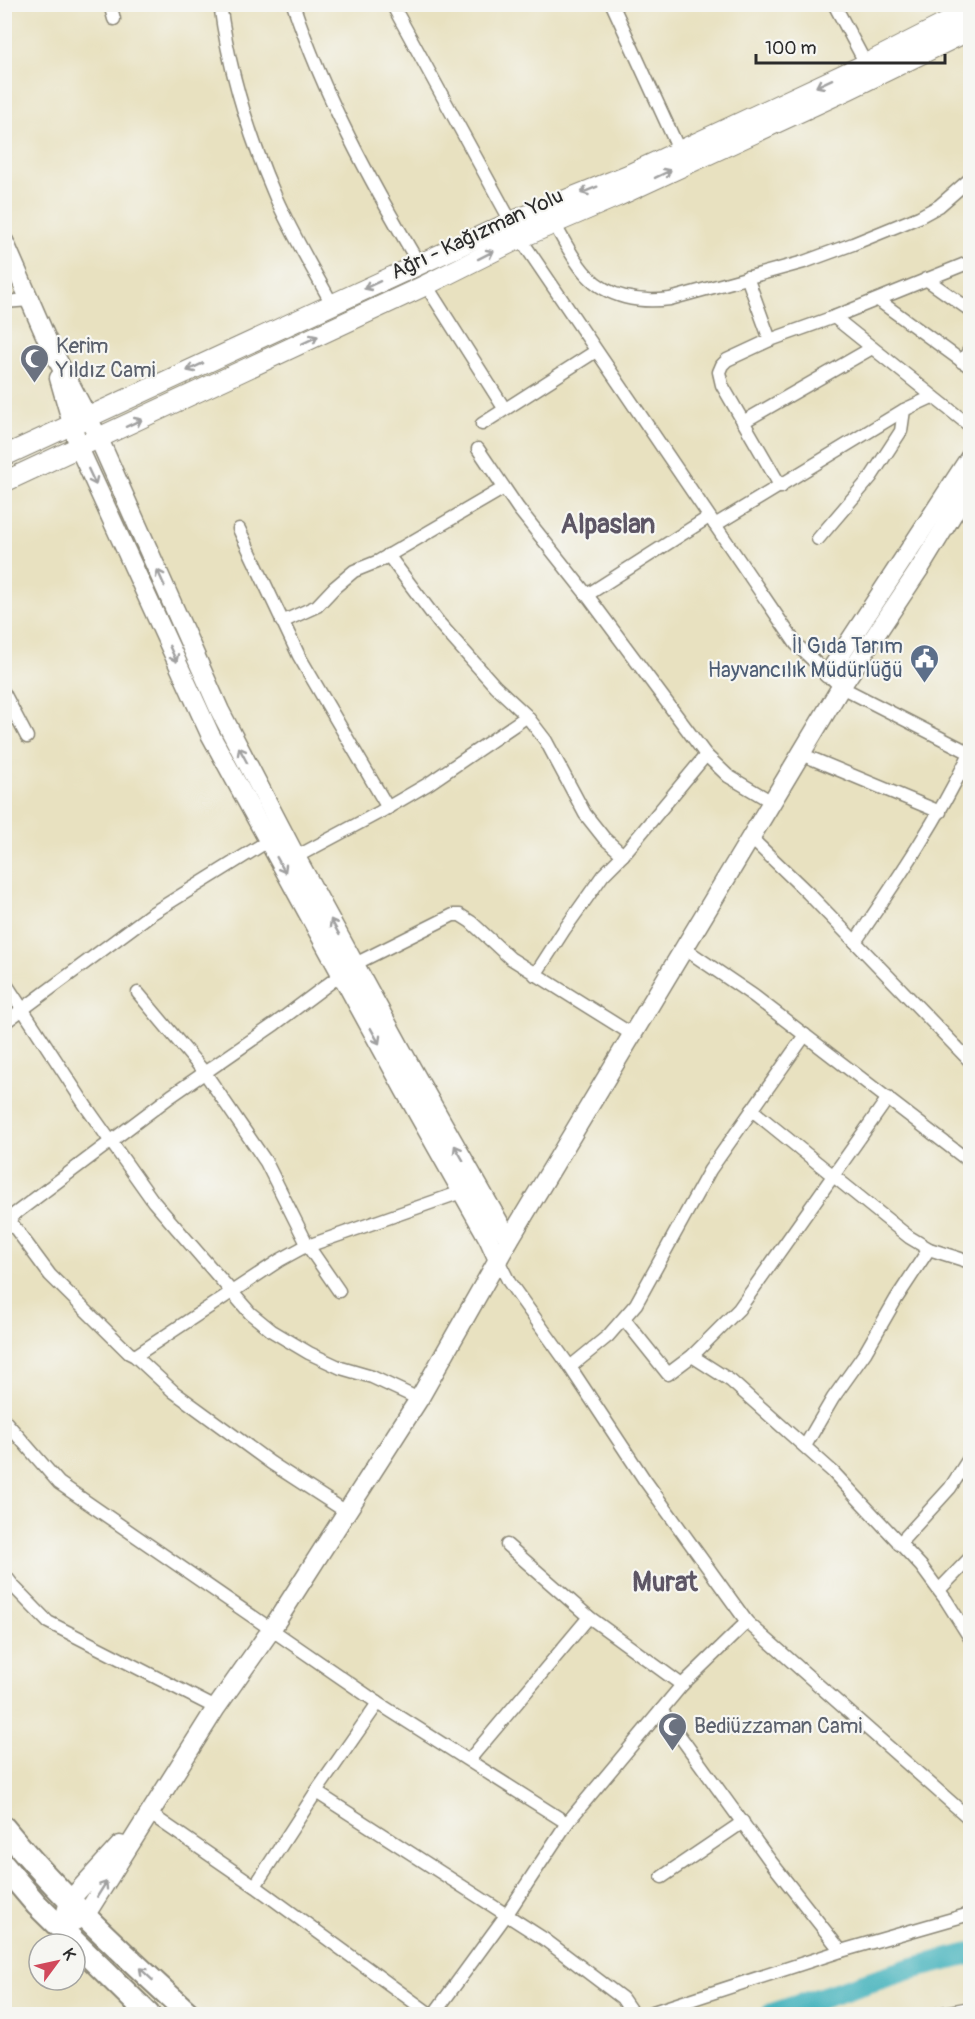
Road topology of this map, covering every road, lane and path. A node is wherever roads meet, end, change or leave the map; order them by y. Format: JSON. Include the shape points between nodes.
{"nodes":[{"id":1,"x":110,"y":4,"type":"edge"},
{"id":2,"x":220,"y":4,"type":"edge"},
{"id":3,"x":293,"y":4,"type":"edge"},
{"id":4,"x":392,"y":4,"type":"edge"},
{"id":5,"x":612,"y":4,"type":"edge"},
{"id":6,"x":834,"y":4,"type":"edge"},
{"id":7,"x":970,"y":10,"type":"edge"},
{"id":8,"x":114,"y":19,"type":"dead end"},
{"id":9,"x":970,"y":30,"type":"edge"},
{"id":10,"x":866,"y":64,"type":"junction"},
{"id":11,"x":679,"y":150,"type":"junction"},
{"id":12,"x":970,"y":178,"type":"edge"},
{"id":13,"x":554,"y":223,"type":"junction"},
{"id":14,"x":515,"y":230,"type":"junction"},
{"id":15,"x":4,"y":241,"type":"edge"},
{"id":16,"x":970,"y":262,"type":"edge"},
{"id":17,"x":419,"y":264,"type":"junction"},
{"id":18,"x":747,"y":277,"type":"junction"},
{"id":19,"x":926,"y":279,"type":"junction"},
{"id":20,"x":426,"y":285,"type":"junction"},
{"id":21,"x":30,"y":300,"type":"junction"},
{"id":22,"x":878,"y":300,"type":"junction"},
{"id":23,"x":4,"y":302,"type":"edge"},
{"id":24,"x":332,"y":304,"type":"junction"},
{"id":25,"x":970,"y":310,"type":"edge"},
{"id":26,"x":834,"y":317,"type":"junction"},
{"id":27,"x":770,"y":340,"type":"junction"},
{"id":28,"x":872,"y":348,"type":"junction"},
{"id":29,"x":970,"y":349,"type":"edge"},
{"id":30,"x":596,"y":351,"type":"junction"},
{"id":31,"x":966,"y":364,"type":"edge"},
{"id":32,"x":932,"y":397,"type":"junction"},
{"id":33,"x":504,"y":408,"type":"junction"},
{"id":34,"x":904,"y":410,"type":"junction"},
{"id":35,"x":80,"y":420,"type":"junction"},
{"id":36,"x":743,"y":422,"type":"junction"},
{"id":37,"x":482,"y":424,"type":"dead end"},
{"id":38,"x":970,"y":426,"type":"edge"},
{"id":39,"x":99,"y":439,"type":"junction"},
{"id":40,"x":79,"y":448,"type":"junction"},
{"id":41,"x":478,"y":449,"type":"dead end"},
{"id":42,"x":4,"y":456,"type":"edge"},
{"id":43,"x":970,"y":457,"type":"edge"},
{"id":44,"x":4,"y":483,"type":"edge"},
{"id":45,"x":970,"y":486,"type":"edge"},
{"id":46,"x":781,"y":487,"type":"junction"},
{"id":47,"x":504,"y":488,"type":"junction"},
{"id":48,"x":712,"y":521,"type":"junction"},
{"id":49,"x":239,"y":529,"type":"dead end"},
{"id":50,"x":818,"y":539,"type":"dead end"},
{"id":51,"x":388,"y":555,"type":"junction"},
{"id":52,"x":587,"y":596,"type":"junction"},
{"id":53,"x":282,"y":622,"type":"junction"},
{"id":54,"x":828,"y":674,"type":"junction"},
{"id":55,"x":841,"y":687,"type":"junction"},
{"id":56,"x":4,"y":693,"type":"edge"},
{"id":57,"x":526,"y":717,"type":"junction"},
{"id":58,"x":27,"y":737,"type":"dead end"},
{"id":59,"x":970,"y":753,"type":"edge"},
{"id":60,"x":801,"y":754,"type":"junction"},
{"id":61,"x":706,"y":755,"type":"junction"},
{"id":62,"x":772,"y":802,"type":"junction"},
{"id":63,"x":388,"y":808,"type":"junction"},
{"id":64,"x":940,"y":812,"type":"junction"},
{"id":65,"x":752,"y":839,"type":"junction"},
{"id":66,"x":268,"y":841,"type":"junction"},
{"id":67,"x":623,"y":855,"type":"junction"},
{"id":68,"x":296,"y":857,"type":"junction"},
{"id":69,"x":855,"y":942,"type":"junction"},
{"id":70,"x":685,"y":949,"type":"junction"},
{"id":71,"x":348,"y":969,"type":"junction"},
{"id":72,"x":535,"y":975,"type":"junction"},
{"id":73,"x":4,"y":981,"type":"edge"},
{"id":74,"x":138,"y":993,"type":"dead end"},
{"id":75,"x":23,"y":1009,"type":"junction"},
{"id":76,"x":4,"y":1023,"type":"edge"},
{"id":77,"x":633,"y":1035,"type":"junction"},
{"id":78,"x":805,"y":1035,"type":"junction"},
{"id":79,"x":970,"y":1061,"type":"edge"},
{"id":80,"x":205,"y":1073,"type":"junction"},
{"id":81,"x":888,"y":1098,"type":"junction"},
{"id":82,"x":752,"y":1110,"type":"junction"},
{"id":83,"x":111,"y":1141,"type":"junction"},
{"id":84,"x":970,"y":1162,"type":"edge"},
{"id":85,"x":834,"y":1175,"type":"junction"},
{"id":86,"x":470,"y":1189,"type":"junction"},
{"id":87,"x":6,"y":1218,"type":"edge"},
{"id":88,"x":509,"y":1240,"type":"junction"},
{"id":89,"x":308,"y":1246,"type":"junction"},
{"id":90,"x":929,"y":1249,"type":"junction"},
{"id":91,"x":498,"y":1260,"type":"junction"},
{"id":92,"x":970,"y":1262,"type":"edge"},
{"id":93,"x":339,"y":1291,"type":"dead end"},
{"id":94,"x":232,"y":1292,"type":"junction"},
{"id":95,"x":624,"y":1319,"type":"junction"},
{"id":96,"x":135,"y":1356,"type":"junction"},
{"id":97,"x":692,"y":1356,"type":"junction"},
{"id":98,"x":570,"y":1367,"type":"junction"},
{"id":99,"x":419,"y":1399,"type":"junction"},
{"id":100,"x":4,"y":1420,"type":"edge"},
{"id":101,"x":805,"y":1446,"type":"junction"},
{"id":102,"x":970,"y":1457,"type":"edge"},
{"id":103,"x":348,"y":1513,"type":"junction"},
{"id":104,"x":899,"y":1544,"type":"junction"},
{"id":105,"x":507,"y":1545,"type":"dead end"},
{"id":106,"x":970,"y":1558,"type":"edge"},
{"id":107,"x":4,"y":1574,"type":"edge"},
{"id":108,"x":939,"y":1590,"type":"junction"},
{"id":109,"x":589,"y":1617,"type":"junction"},
{"id":110,"x":747,"y":1622,"type":"junction"},
{"id":111,"x":271,"y":1630,"type":"junction"},
{"id":112,"x":970,"y":1638,"type":"edge"},
{"id":113,"x":682,"y":1685,"type":"junction"},
{"id":114,"x":378,"y":1703,"type":"junction"},
{"id":115,"x":216,"y":1708,"type":"junction"},
{"id":116,"x":661,"y":1710,"type":"junction"},
{"id":117,"x":469,"y":1760,"type":"junction"},
{"id":118,"x":316,"y":1792,"type":"junction"},
{"id":119,"x":968,"y":1812,"type":"edge"},
{"id":120,"x":149,"y":1813,"type":"junction"},
{"id":121,"x":743,"y":1822,"type":"junction"},
{"id":122,"x":567,"y":1823,"type":"junction"},
{"id":123,"x":4,"y":1828,"type":"edge"},
{"id":124,"x":4,"y":1866,"type":"edge"},
{"id":125,"x":662,"y":1877,"type":"dead end"},
{"id":126,"x":255,"y":1887,"type":"junction"},
{"id":127,"x":69,"y":1901,"type":"junction"},
{"id":128,"x":507,"y":1914,"type":"junction"},
{"id":129,"x":970,"y":1914,"type":"edge"},
{"id":130,"x":86,"y":1916,"type":"junction"},
{"id":131,"x":62,"y":1928,"type":"junction"},
{"id":132,"x":841,"y":1951,"type":"junction"},
{"id":133,"x":970,"y":2008,"type":"edge"},
{"id":134,"x":148,"y":2014,"type":"edge"},
{"id":135,"x":189,"y":2014,"type":"edge"},
{"id":136,"x":431,"y":2014,"type":"edge"},
{"id":137,"x":633,"y":2014,"type":"edge"},
{"id":138,"x":646,"y":2014,"type":"edge"},
{"id":139,"x":938,"y":2014,"type":"edge"}],
"edges":[{"from":1,"to":8,"type":"street"},
{"from":2,"to":24,"type":"street","via":[[233,77],[254,142],[276,198]]},
{"from":3,"to":17,"type":"street","via":[[330,99],[375,189]]},
{"from":4,"to":14,"type":"street"},
{"from":5,"to":11,"type":"street"},
{"from":6,"to":10,"type":"street"},
{"from":7,"to":10,"type":"main road","name":"Ağrı - Kağızman Yolu"},
{"from":13,"to":9,"type":"main road","name":"Ağrı - Kağızman Yolu","one_way":true},
{"from":10,"to":11,"type":"main road","name":"Ağrı - Kağızman Yolu","one_way":true},
{"from":11,"to":14,"type":"main road","name":"Ağrı - Kağızman Yolu","one_way":true},
{"from":12,"to":18,"type":"street","via":[[947,200],[919,217],[804,262]]},
{"from":13,"to":14,"type":"main road","name":"Ağrı - Kağızman Yolu"},
{"from":13,"to":18,"type":"street","via":[[587,275],[610,292],[630,299],[670,298]]},
{"from":14,"to":17,"type":"main road","name":"Ağrı - Kağızman Yolu"},
{"from":20,"to":14,"type":"main road","name":"Ağrı - Kağızman Yolu","one_way":true},
{"from":14,"to":30,"type":"street"},
{"from":15,"to":21,"type":"street"},
{"from":16,"to":19,"type":"street"},
{"from":17,"to":24,"type":"main road","name":"Ağrı - Kağızman Yolu","one_way":true},
{"from":18,"to":27,"type":"street"},
{"from":19,"to":22,"type":"street"},
{"from":19,"to":25,"type":"street"},
{"from":20,"to":33,"type":"street"},
{"from":39,"to":20,"type":"main road","name":"Ağrı - Kağızman Yolu","one_way":true},
{"from":21,"to":23,"type":"street"},
{"from":21,"to":35,"type":"street"},
{"from":22,"to":26,"type":"street"},
{"from":22,"to":31,"type":"street"},
{"from":24,"to":35,"type":"main road","name":"Ağrı - Kağızman Yolu","one_way":true},
{"from":26,"to":27,"type":"street"},
{"from":26,"to":28,"type":"street"},
{"from":27,"to":36,"type":"street","via":[[727,360],[719,372]]},
{"from":28,"to":32,"type":"street"},
{"from":28,"to":36,"type":"street"},
{"from":29,"to":31,"type":"street"},
{"from":30,"to":33,"type":"street"},
{"from":30,"to":48,"type":"street"},
{"from":32,"to":34,"type":"street"},
{"from":32,"to":38,"type":"street"},
{"from":33,"to":37,"type":"street"},
{"from":34,"to":46,"type":"street"},
{"from":34,"to":50,"type":"street","via":[[901,431],[871,477]]},
{"from":35,"to":39,"type":"street"},
{"from":35,"to":40,"type":"street"},
{"from":35,"to":42,"type":"main road","name":"Ağrı - Kağızman Yolu"},
{"from":36,"to":46,"type":"street"},
{"from":39,"to":40,"type":"main road","name":"Ağrı - Kağızman Yolu"},
{"from":68,"to":39,"type":"street","one_way":true,"via":[[220,711]]},
{"from":40,"to":44,"type":"main road","name":"Ağrı - Kağızman Yolu"},
{"from":40,"to":66,"type":"street","one_way":true,"via":[[210,734]]},
{"from":41,"to":47,"type":"street"},
{"from":43,"to":54,"type":"street"},
{"from":45,"to":55,"type":"street"},
{"from":46,"to":48,"type":"street"},
{"from":47,"to":51,"type":"street"},
{"from":47,"to":52,"type":"street"},
{"from":48,"to":52,"type":"street"},
{"from":48,"to":54,"type":"street","via":[[796,644]]},
{"from":49,"to":53,"type":"street"},
{"from":51,"to":53,"type":"street","via":[[354,571],[317,606]]},
{"from":51,"to":57,"type":"street","via":[[439,623]]},
{"from":52,"to":61,"type":"street"},
{"from":53,"to":63,"type":"street"},
{"from":54,"to":55,"type":"street"},
{"from":55,"to":59,"type":"street"},
{"from":55,"to":60,"type":"street"},
{"from":56,"to":58,"type":"street"},
{"from":57,"to":63,"type":"street"},
{"from":57,"to":67,"type":"street","via":[[546,741],[585,814]]},
{"from":59,"to":64,"type":"street"},
{"from":60,"to":62,"type":"street"},
{"from":60,"to":64,"type":"street"},
{"from":61,"to":62,"type":"street","via":[[728,776]]},
{"from":61,"to":67,"type":"street"},
{"from":62,"to":65,"type":"street"},
{"from":63,"to":68,"type":"street"},
{"from":64,"to":69,"type":"street"},
{"from":65,"to":69,"type":"street"},
{"from":65,"to":70,"type":"street"},
{"from":66,"to":71,"type":"street","one_way":true},
{"from":66,"to":75,"type":"street","via":[[152,914]]},
{"from":67,"to":72,"type":"street","via":[[603,875]]},
{"from":71,"to":68,"type":"street","one_way":true},
{"from":69,"to":79,"type":"street"},
{"from":70,"to":77,"type":"street"},
{"from":70,"to":78,"type":"street"},
{"from":71,"to":72,"type":"street","via":[[437,921],[460,915]]},
{"from":71,"to":80,"type":"street"},
{"from":71,"to":86,"type":"street","via":[[412,1070]]},
{"from":72,"to":77,"type":"street"},
{"from":73,"to":75,"type":"street"},
{"from":74,"to":80,"type":"street"},
{"from":75,"to":76,"type":"street"},
{"from":75,"to":83,"type":"street"},
{"from":77,"to":88,"type":"street"},
{"from":78,"to":81,"type":"street"},
{"from":78,"to":82,"type":"street"},
{"from":80,"to":83,"type":"street"},
{"from":80,"to":89,"type":"street","via":[[275,1177]]},
{"from":81,"to":84,"type":"street"},
{"from":81,"to":85,"type":"street"},
{"from":82,"to":85,"type":"street"},
{"from":82,"to":95,"type":"street","via":[[710,1170]]},
{"from":83,"to":87,"type":"street"},
{"from":83,"to":94,"type":"street","via":[[153,1201]]},
{"from":85,"to":90,"type":"street"},
{"from":85,"to":97,"type":"street","via":[[739,1309]]},
{"from":86,"to":88,"type":"street"},
{"from":86,"to":89,"type":"street"},
{"from":86,"to":91,"type":"street"},
{"from":87,"to":96,"type":"street","via":[[50,1275]]},
{"from":88,"to":91,"type":"street"},
{"from":89,"to":93,"type":"street"},
{"from":89,"to":94,"type":"street"},
{"from":90,"to":92,"type":"street"},
{"from":90,"to":101,"type":"street"},
{"from":91,"to":98,"type":"street","via":[[509,1282]]},
{"from":91,"to":99,"type":"street"},
{"from":94,"to":96,"type":"street"},
{"from":94,"to":99,"type":"street","via":[[272,1331],[309,1353]]},
{"from":95,"to":97,"type":"street","via":[[668,1374]]},
{"from":95,"to":98,"type":"street"},
{"from":96,"to":103,"type":"street","via":[[183,1398],[271,1464]]},
{"from":97,"to":101,"type":"street","via":[[731,1382]]},
{"from":98,"to":110,"type":"street","via":[[644,1479]]},
{"from":99,"to":103,"type":"street"},
{"from":100,"to":111,"type":"street","via":[[59,1483]]},
{"from":101,"to":104,"type":"street"},
{"from":102,"to":104,"type":"street","via":[[950,1488]]},
{"from":103,"to":111,"type":"street"},
{"from":104,"to":108,"type":"street"},
{"from":105,"to":109,"type":"street"},
{"from":106,"to":108,"type":"street"},
{"from":107,"to":115,"type":"street","via":[[48,1622]]},
{"from":108,"to":112,"type":"street"},
{"from":109,"to":113,"type":"street"},
{"from":109,"to":117,"type":"street"},
{"from":110,"to":113,"type":"street"},
{"from":110,"to":119,"type":"street","via":[[906,1764]]},
{"from":111,"to":114,"type":"street"},
{"from":111,"to":115,"type":"street"},
{"from":113,"to":116,"type":"street"},
{"from":114,"to":117,"type":"street"},
{"from":114,"to":118,"type":"street"},
{"from":115,"to":120,"type":"street"},
{"from":116,"to":121,"type":"street"},
{"from":116,"to":122,"type":"street"},
{"from":117,"to":122,"type":"street"},
{"from":118,"to":126,"type":"street"},
{"from":118,"to":128,"type":"street"},
{"from":120,"to":126,"type":"street"},
{"from":120,"to":127,"type":"street"},
{"from":130,"to":120,"type":"street","one_way":true},
{"from":121,"to":125,"type":"street"},
{"from":121,"to":132,"type":"street"},
{"from":122,"to":128,"type":"street"},
{"from":123,"to":127,"type":"highway"},
{"from":124,"to":131,"type":"highway"},
{"from":126,"to":136,"type":"street"},
{"from":127,"to":130,"type":"highway"},
{"from":127,"to":131,"type":"street"},
{"from":128,"to":136,"type":"street"},
{"from":128,"to":137,"type":"street","via":[[609,1987]]},
{"from":129,"to":132,"type":"street"},
{"from":130,"to":131,"type":"street"},
{"from":135,"to":130,"type":"highway","one_way":true},
{"from":131,"to":134,"type":"highway"},
{"from":132,"to":138,"type":"street"},
{"from":133,"to":139,"type":"street"}]}
